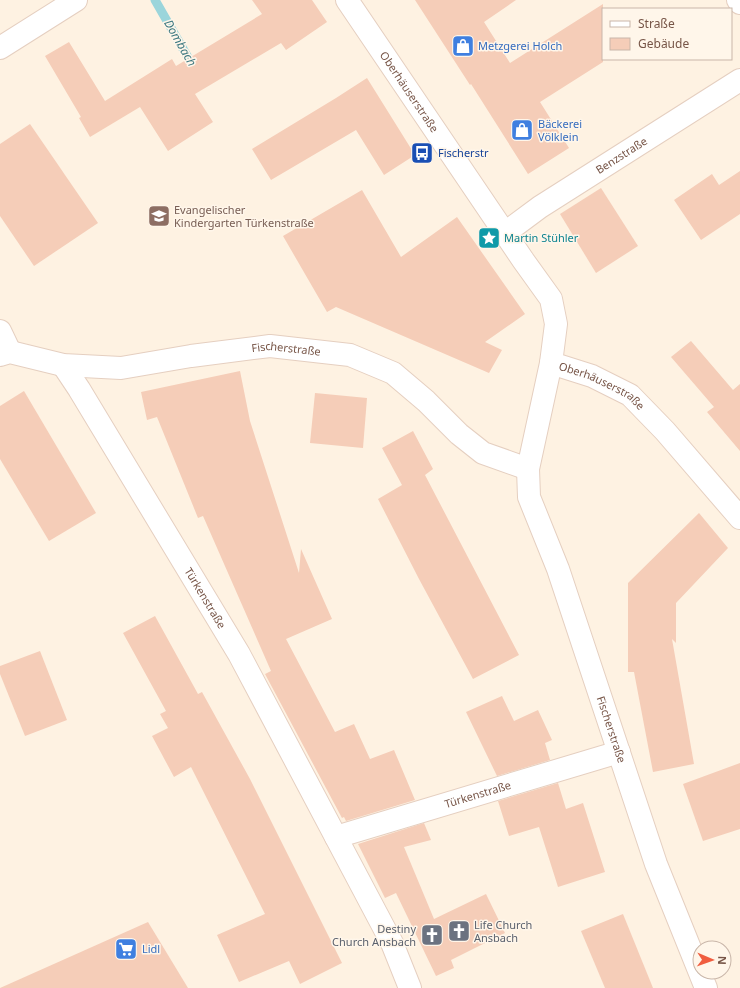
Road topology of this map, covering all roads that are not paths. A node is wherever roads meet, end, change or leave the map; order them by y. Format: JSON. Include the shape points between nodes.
{"nodes":[{"id":1,"x":76,"y":0,"type":"edge"},
{"id":2,"x":347,"y":0,"type":"edge"},
{"id":3,"x":738,"y":0,"type":"edge"},
{"id":4,"x":740,"y":3,"type":"edge"},
{"id":5,"x":0,"y":48,"type":"edge"},
{"id":6,"x":740,"y":80,"type":"edge"},
{"id":7,"x":505,"y":233,"type":"junction"},
{"id":8,"x":0,"y":331,"type":"edge"},
{"id":9,"x":5,"y":354,"type":"edge"},
{"id":10,"x":551,"y":364,"type":"junction"},
{"id":11,"x":63,"y":365,"type":"junction"},
{"id":12,"x":528,"y":469,"type":"junction"},
{"id":13,"x":739,"y":515,"type":"edge"},
{"id":14,"x":619,"y":752,"type":"junction"},
{"id":15,"x":336,"y":837,"type":"junction"},
{"id":16,"x":410,"y":988,"type":"edge"},
{"id":17,"x":706,"y":988,"type":"edge"}],
"edges":[{"from":1,"to":5,"type":"street"},
{"from":2,"to":7,"type":"street","name":"Oberhäuserstraße"},
{"from":3,"to":4,"type":"street"},
{"from":6,"to":7,"type":"street","name":"Benzstraße","via":[[540,207]]},
{"from":7,"to":10,"type":"street","name":"Oberhäuserstraße","via":[[551,300],[556,324]]},
{"from":8,"to":9,"type":"street"},
{"from":9,"to":11,"type":"street","name":"Fischerstraße"},
{"from":10,"to":12,"type":"street","name":"Fischerstraße"},
{"from":10,"to":13,"type":"street","name":"Oberhäuserstraße","via":[[592,376],[630,395]]},
{"from":11,"to":12,"type":"street","name":"Fischerstraße","via":[[121,368],[270,346],[350,355],[393,373],[459,434],[483,452]]},
{"from":11,"to":15,"type":"street","name":"Türkenstraße","via":[[239,654]]},
{"from":12,"to":14,"type":"street","name":"Fischerstraße","via":[[529,498],[558,569]]},
{"from":14,"to":15,"type":"street","name":"Türkenstraße"},
{"from":14,"to":17,"type":"street","name":"Fischerstraße","via":[[656,864]]},
{"from":15,"to":16,"type":"street","name":"Türkenstraße","via":[[392,943]]}]}
